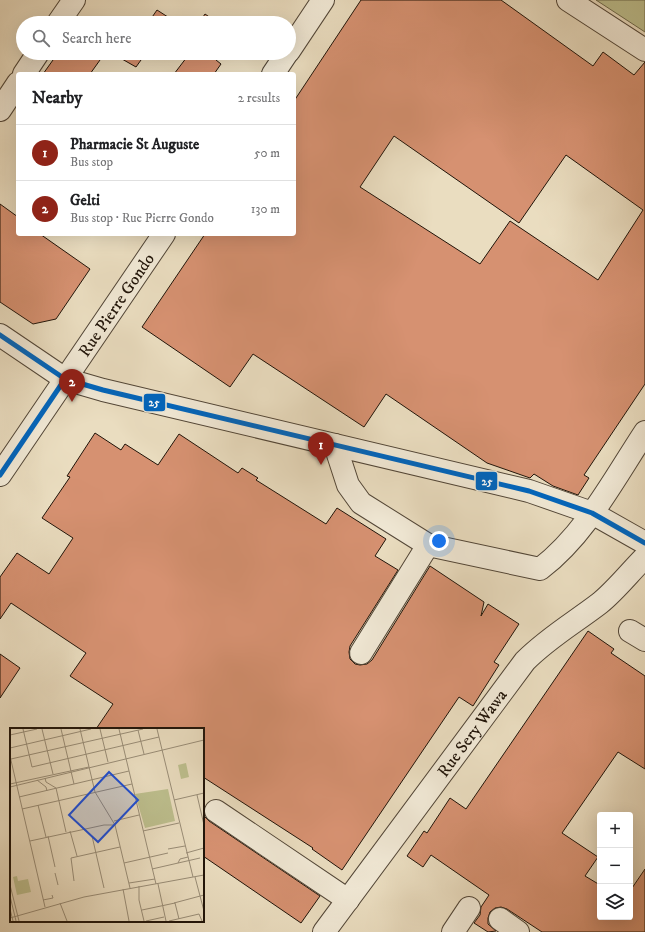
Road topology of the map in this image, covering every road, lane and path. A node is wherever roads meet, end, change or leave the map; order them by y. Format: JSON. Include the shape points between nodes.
{"nodes":[{"id":1,"x":74,"y":0,"type":"edge"},
{"id":2,"x":324,"y":0,"type":"edge"},
{"id":3,"x":568,"y":0,"type":"edge"},
{"id":4,"x":63,"y":16,"type":"edge"},
{"id":5,"x":296,"y":40,"type":"edge"},
{"id":6,"x":645,"y":50,"type":"edge"},
{"id":7,"x":33,"y":60,"type":"edge"},
{"id":8,"x":283,"y":60,"type":"edge"},
{"id":9,"x":25,"y":72,"type":"edge"},
{"id":10,"x":274,"y":72,"type":"edge"},
{"id":11,"x":16,"y":86,"type":"edge"},
{"id":12,"x":0,"y":110,"type":"edge"},
{"id":13,"x":163,"y":236,"type":"edge"},
{"id":14,"x":0,"y":335,"type":"edge"},
{"id":15,"x":65,"y":379,"type":"junction"},
{"id":16,"x":645,"y":432,"type":"edge"},
{"id":17,"x":335,"y":445,"type":"junction"},
{"id":18,"x":0,"y":475,"type":"edge"},
{"id":19,"x":592,"y":513,"type":"junction"},
{"id":20,"x":645,"y":543,"type":"edge"},
{"id":21,"x":428,"y":545,"type":"junction"},
{"id":22,"x":645,"y":557,"type":"edge"},
{"id":23,"x":361,"y":653,"type":"dead end"},
{"id":24,"x":216,"y":811,"type":"dead end"},
{"id":25,"x":348,"y":900,"type":"junction"},
{"id":26,"x":469,"y":908,"type":"dead end"},
{"id":27,"x":500,"y":920,"type":"dead end"},
{"id":28,"x":324,"y":932,"type":"edge"},
{"id":29,"x":453,"y":932,"type":"edge"},
{"id":30,"x":518,"y":932,"type":"edge"}],
"edges":[{"from":1,"to":4,"type":"street"},
{"from":2,"to":5,"type":"street"},
{"from":3,"to":6,"type":"street"},
{"from":7,"to":9,"type":"street"},
{"from":8,"to":10,"type":"street"},
{"from":11,"to":12,"type":"street"},
{"from":13,"to":15,"type":"street","name":"Rue Pierre Gondo"},
{"from":14,"to":15,"type":"street"},
{"from":15,"to":17,"type":"street"},
{"from":15,"to":18,"type":"street","name":"Rue Pierre Gondo"},
{"from":16,"to":19,"type":"street"},
{"from":17,"to":19,"type":"street","via":[[529,490]]},
{"from":17,"to":21,"type":"street","via":[[348,485],[361,503]]},
{"from":19,"to":20,"type":"street"},
{"from":19,"to":21,"type":"street","via":[[556,556],[540,569]]},
{"from":21,"to":23,"type":"street"},
{"from":22,"to":25,"type":"street","name":"Rue Sery Wawa","via":[[601,602],[552,636],[525,661]]},
{"from":24,"to":25,"type":"street"},
{"from":25,"to":28,"type":"street","name":"Rue Sery Wawa"},
{"from":26,"to":29,"type":"street"},
{"from":27,"to":30,"type":"street"}]}
